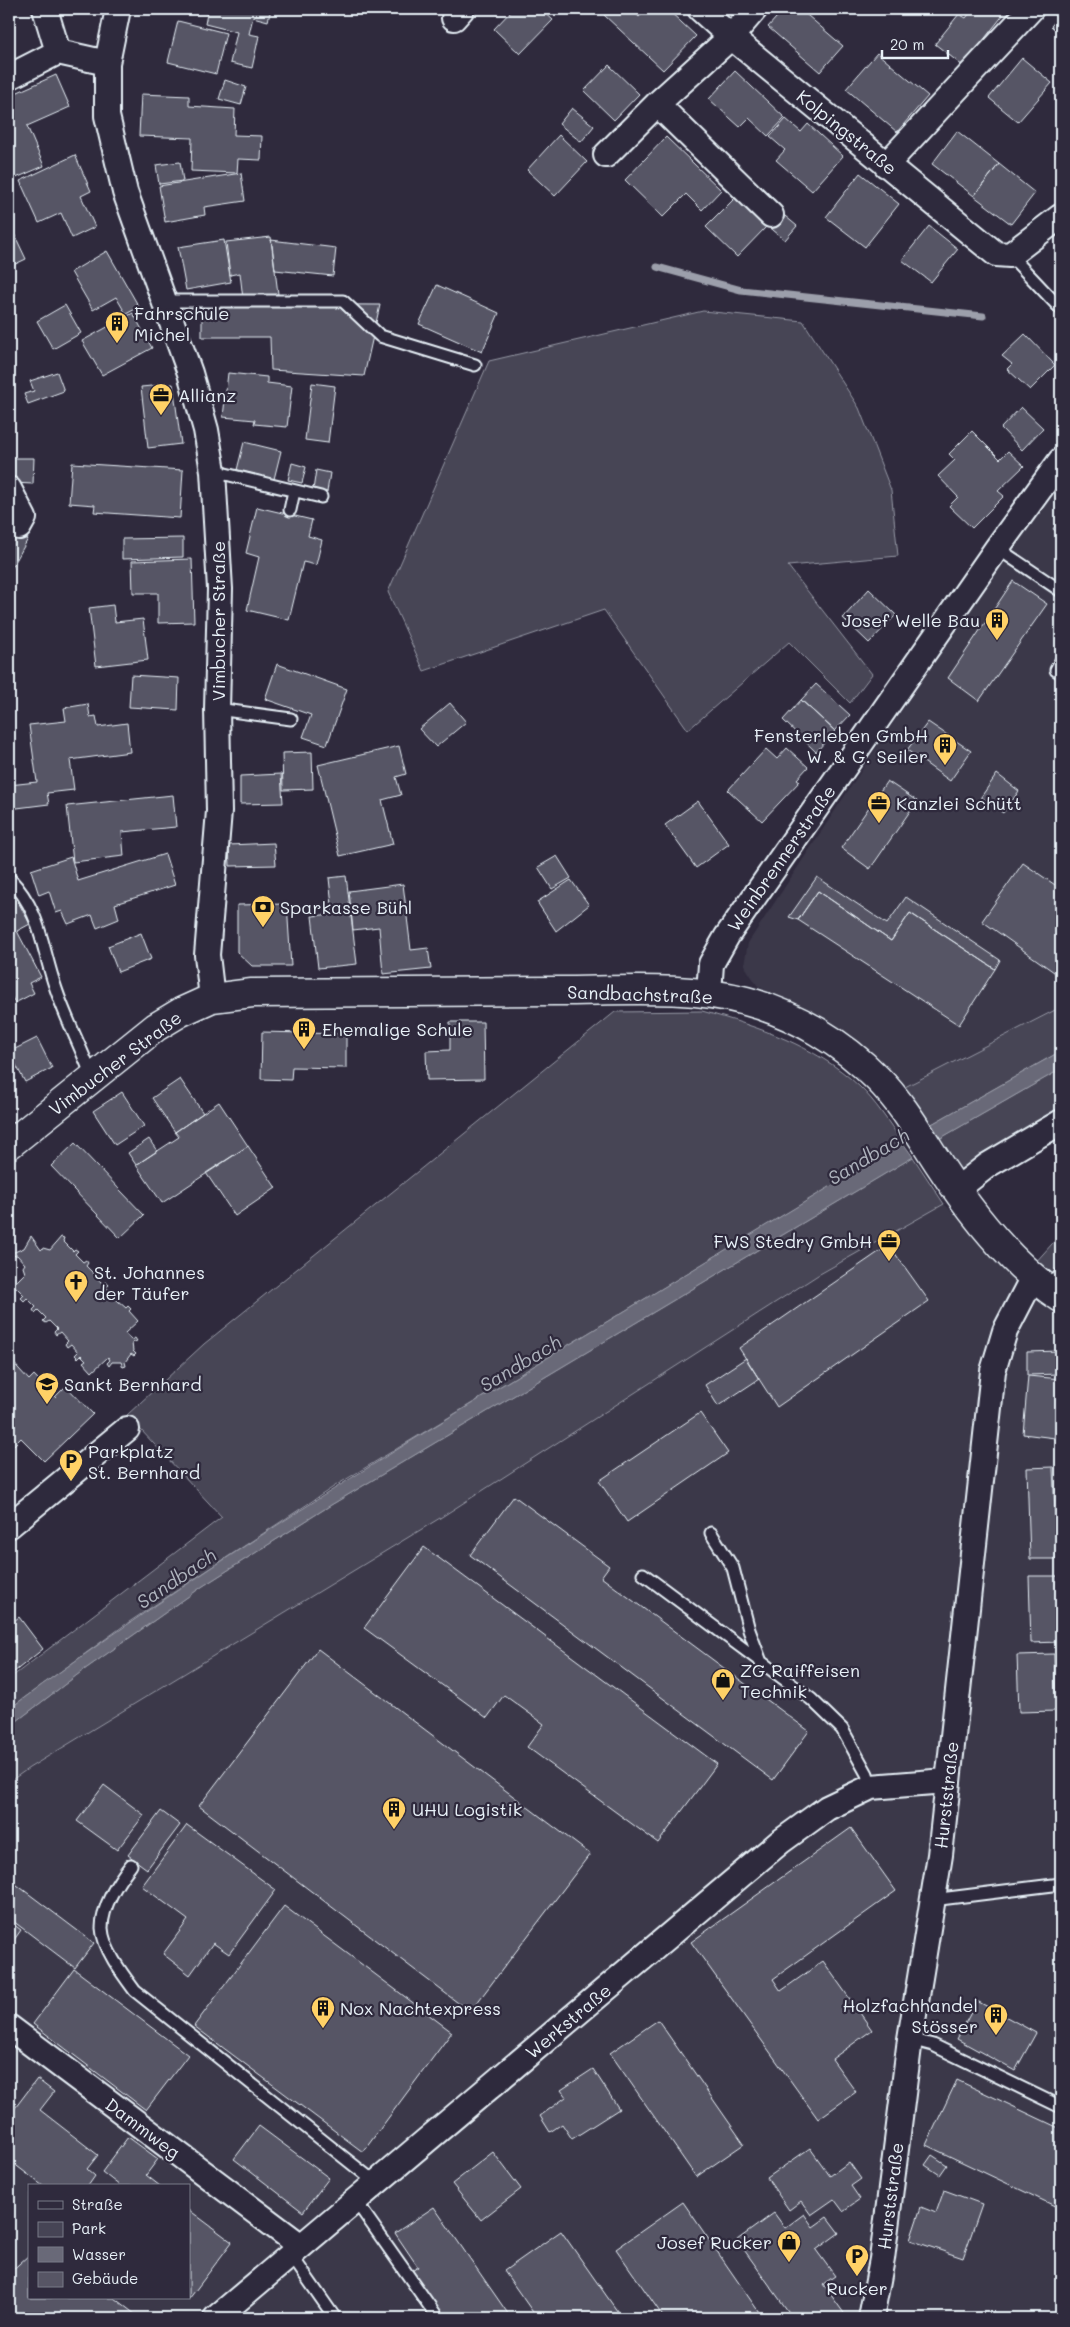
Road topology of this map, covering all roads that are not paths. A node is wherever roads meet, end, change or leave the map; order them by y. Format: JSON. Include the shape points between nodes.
{"nodes":[{"id":1,"x":45,"y":9,"type":"edge"},
{"id":2,"x":118,"y":9,"type":"edge"},
{"id":3,"x":700,"y":9,"type":"edge"},
{"id":4,"x":755,"y":9,"type":"edge"},
{"id":5,"x":1031,"y":9,"type":"edge"},
{"id":6,"x":731,"y":37,"type":"junction"},
{"id":7,"x":58,"y":52,"type":"junction"},
{"id":8,"x":107,"y":63,"type":"junction"},
{"id":9,"x":9,"y":77,"type":"edge"},
{"id":10,"x":657,"y":104,"type":"junction"},
{"id":11,"x":606,"y":155,"type":"dead end"},
{"id":12,"x":886,"y":165,"type":"junction"},
{"id":13,"x":771,"y":216,"type":"dead end"},
{"id":14,"x":1061,"y":216,"type":"edge"},
{"id":15,"x":1003,"y":255,"type":"junction"},
{"id":16,"x":163,"y":301,"type":"junction"},
{"id":17,"x":1061,"y":309,"type":"edge"},
{"id":18,"x":476,"y":365,"type":"dead end"},
{"id":19,"x":1061,"y":460,"type":"edge"},
{"id":20,"x":213,"y":471,"type":"junction"},
{"id":21,"x":9,"y":489,"type":"edge"},
{"id":22,"x":294,"y":490,"type":"junction"},
{"id":23,"x":321,"y":497,"type":"dead end"},
{"id":24,"x":290,"y":510,"type":"dead end"},
{"id":25,"x":19,"y":527,"type":"dead end"},
{"id":26,"x":997,"y":548,"type":"junction"},
{"id":27,"x":1061,"y":591,"type":"edge"},
{"id":28,"x":1061,"y":661,"type":"edge"},
{"id":29,"x":1061,"y":673,"type":"edge"},
{"id":30,"x":217,"y":709,"type":"junction"},
{"id":31,"x":290,"y":719,"type":"dead end"},
{"id":32,"x":9,"y":878,"type":"edge"},
{"id":33,"x":709,"y":993,"type":"junction"},
{"id":34,"x":212,"y":998,"type":"junction"},
{"id":35,"x":92,"y":1077,"type":"junction"},
{"id":36,"x":1061,"y":1122,"type":"edge"},
{"id":37,"x":9,"y":1145,"type":"edge"},
{"id":38,"x":949,"y":1179,"type":"junction"},
{"id":39,"x":1051,"y":1285,"type":"edge"},
{"id":40,"x":127,"y":1429,"type":"dead end"},
{"id":41,"x":9,"y":1526,"type":"edge"},
{"id":42,"x":710,"y":1533,"type":"dead end"},
{"id":43,"x":644,"y":1574,"type":"dead end"},
{"id":44,"x":761,"y":1662,"type":"junction"},
{"id":45,"x":946,"y":1781,"type":"junction"},
{"id":46,"x":871,"y":1787,"type":"junction"},
{"id":47,"x":132,"y":1865,"type":"dead end"},
{"id":48,"x":1061,"y":1884,"type":"edge"},
{"id":49,"x":932,"y":1900,"type":"junction"},
{"id":50,"x":9,"y":2027,"type":"edge"},
{"id":51,"x":910,"y":2039,"type":"junction"},
{"id":52,"x":1061,"y":2107,"type":"edge"},
{"id":53,"x":376,"y":2183,"type":"junction"},
{"id":54,"x":355,"y":2200,"type":"junction"},
{"id":55,"x":296,"y":2251,"type":"junction"},
{"id":56,"x":216,"y":2318,"type":"edge"},
{"id":57,"x":335,"y":2318,"type":"edge"},
{"id":58,"x":438,"y":2318,"type":"edge"},
{"id":59,"x":871,"y":2318,"type":"edge"}],
"edges":[{"from":1,"to":7,"type":"street"},
{"from":2,"to":8,"type":"street","name":"Vimbucher Straße"},
{"from":3,"to":6,"type":"street","name":"Kolpingstraße"},
{"from":4,"to":6,"type":"street"},
{"from":5,"to":12,"type":"street"},
{"from":6,"to":10,"type":"street"},
{"from":6,"to":12,"type":"street","name":"Kolpingstraße"},
{"from":7,"to":8,"type":"street"},
{"from":7,"to":9,"type":"street"},
{"from":8,"to":16,"type":"street","name":"Vimbucher Straße","via":[[107,116],[124,192]]},
{"from":10,"to":11,"type":"street"},
{"from":10,"to":13,"type":"street"},
{"from":12,"to":15,"type":"street","name":"Kolpingstraße"},
{"from":14,"to":15,"type":"street"},
{"from":15,"to":17,"type":"lane"},
{"from":16,"to":18,"type":"lane","via":[[343,301],[380,336]]},
{"from":16,"to":20,"type":"street","name":"Vimbucher Straße","via":[[190,373],[206,430]]},
{"from":19,"to":26,"type":"street","name":"Weinbrennerstraße"},
{"from":20,"to":22,"type":"lane"},
{"from":20,"to":30,"type":"street","name":"Vimbucher Straße","via":[[220,589]]},
{"from":21,"to":25,"type":"street","via":[[24,518]]},
{"from":22,"to":23,"type":"lane"},
{"from":22,"to":24,"type":"lane"},
{"from":26,"to":27,"type":"lane"},
{"from":26,"to":33,"type":"street","name":"Weinbrennerstraße","via":[[727,936],[711,964]]},
{"from":28,"to":29,"type":"lane","via":[[1056,670]]},
{"from":30,"to":31,"type":"lane"},
{"from":30,"to":34,"type":"street","name":"Vimbucher Straße","via":[[219,811],[207,955]]},
{"from":32,"to":35,"type":"lane","via":[[21,890],[42,932],[55,988]]},
{"from":33,"to":34,"type":"street","name":"Sandbachstraße","via":[[252,993]]},
{"from":33,"to":38,"type":"street","name":"Sandbachstraße","via":[[787,1016],[856,1058],[901,1106]]},
{"from":34,"to":35,"type":"street","name":"Vimbucher Straße","via":[[156,1028]]},
{"from":35,"to":37,"type":"street","name":"Vimbucher Straße"},
{"from":36,"to":38,"type":"street","via":[[988,1165]]},
{"from":38,"to":39,"type":"street","name":"Sandbachstraße","via":[[998,1242]]},
{"from":39,"to":45,"type":"street","name":"Hurststraße","via":[[1005,1331],[993,1371]]},
{"from":40,"to":41,"type":"street"},
{"from":42,"to":44,"type":"lane","via":[[734,1568],[749,1630]]},
{"from":43,"to":44,"type":"lane"},
{"from":44,"to":46,"type":"lane","via":[[812,1700],[842,1729]]},
{"from":45,"to":46,"type":"street","name":"Werkstraße"},
{"from":45,"to":49,"type":"street","name":"Hurststraße","via":[[940,1855]]},
{"from":46,"to":53,"type":"street","name":"Werkstraße","via":[[827,1808],[780,1842]]},
{"from":47,"to":53,"type":"lane","via":[[119,1880],[106,1909],[102,1928],[109,1950],[135,1991]]},
{"from":48,"to":49,"type":"lane"},
{"from":49,"to":51,"type":"street","name":"Hurststraße"},
{"from":50,"to":55,"type":"street","name":"Dammweg"},
{"from":51,"to":52,"type":"lane","via":[[933,2045]]},
{"from":51,"to":59,"type":"street","name":"Hurststraße","via":[[882,2259]]},
{"from":53,"to":54,"type":"street","name":"Werkstraße"},
{"from":54,"to":55,"type":"street","name":"Werkstraße"},
{"from":54,"to":58,"type":"lane"},
{"from":55,"to":56,"type":"street","name":"Werkstraße"},
{"from":55,"to":57,"type":"lane"}]}
